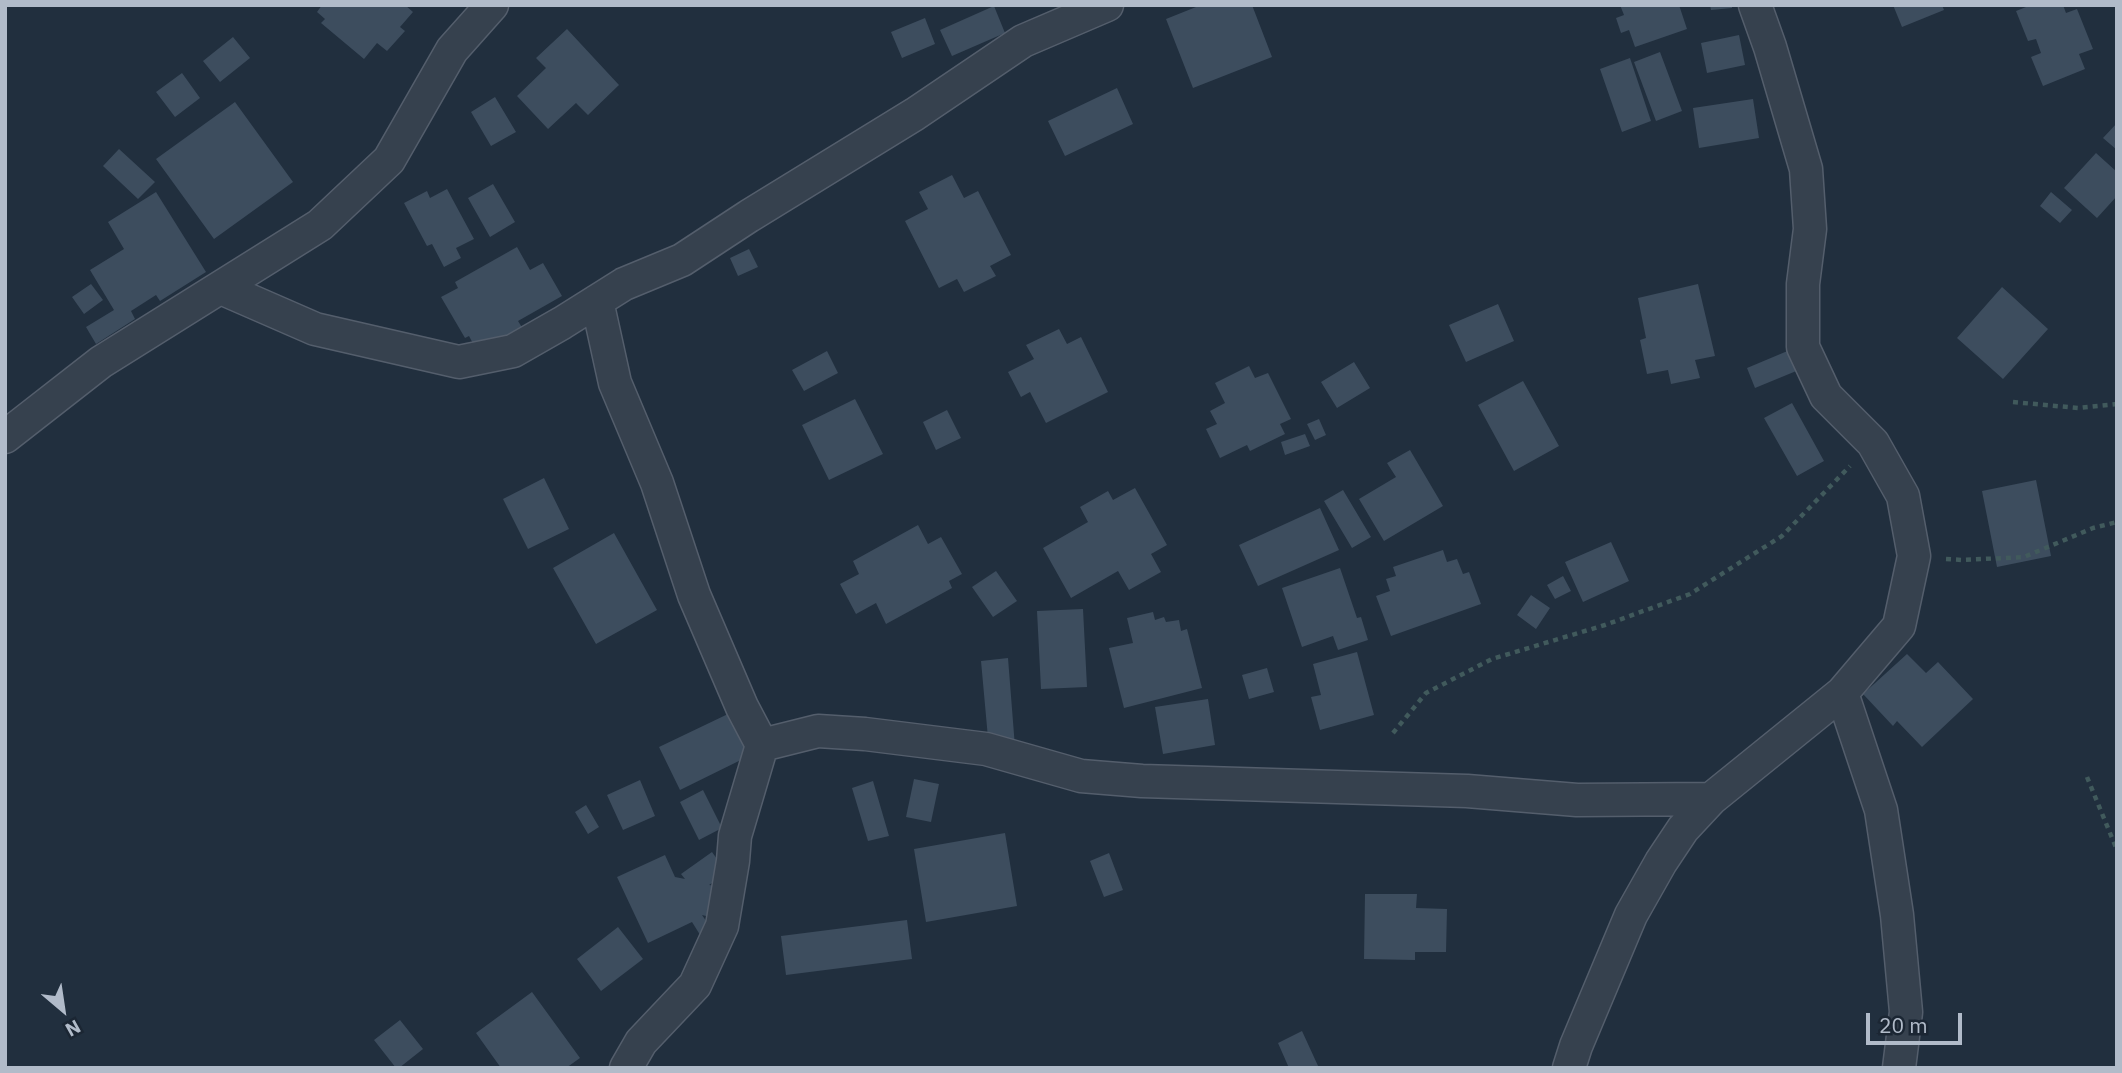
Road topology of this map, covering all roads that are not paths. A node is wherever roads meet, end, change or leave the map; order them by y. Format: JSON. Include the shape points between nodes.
{"nodes":[{"id":1,"x":492,"y":5,"type":"edge"},
{"id":2,"x":1107,"y":5,"type":"edge"},
{"id":3,"x":1755,"y":5,"type":"edge"},
{"id":4,"x":221,"y":288,"type":"junction"},
{"id":5,"x":597,"y":301,"type":"junction"},
{"id":6,"x":5,"y":437,"type":"edge"},
{"id":7,"x":1842,"y":693,"type":"junction"},
{"id":8,"x":762,"y":745,"type":"junction"},
{"id":9,"x":1711,"y":799,"type":"junction"},
{"id":10,"x":626,"y":1068,"type":"edge"},
{"id":11,"x":1569,"y":1068,"type":"edge"},
{"id":12,"x":1899,"y":1068,"type":"edge"}],
"edges":[{"from":1,"to":4,"type":"street","via":[[452,50],[389,160],[320,225]]},
{"from":2,"to":5,"type":"street","via":[[1023,41],[682,260],[624,284]]},
{"from":3,"to":7,"type":"street","via":[[1806,169],[1810,229],[1803,284],[1803,347],[1826,396],[1873,443],[1903,495],[1914,556],[1899,626]]},
{"from":4,"to":5,"type":"street","via":[[315,329],[458,362],[513,351]]},
{"from":4,"to":6,"type":"street","via":[[102,362]]},
{"from":5,"to":8,"type":"street","via":[[615,383],[657,483],[694,595]]},
{"from":7,"to":9,"type":"street"},
{"from":7,"to":12,"type":"street","via":[[1881,810],[1895,902],[1906,1012]]},
{"from":8,"to":9,"type":"street","via":[[817,731],[986,749],[1081,776],[1142,781],[1467,791],[1577,800]]},
{"from":8,"to":10,"type":"street","via":[[735,836],[722,926],[695,985],[641,1042]]},
{"from":9,"to":11,"type":"street","via":[[1661,862],[1631,915]]}]}
